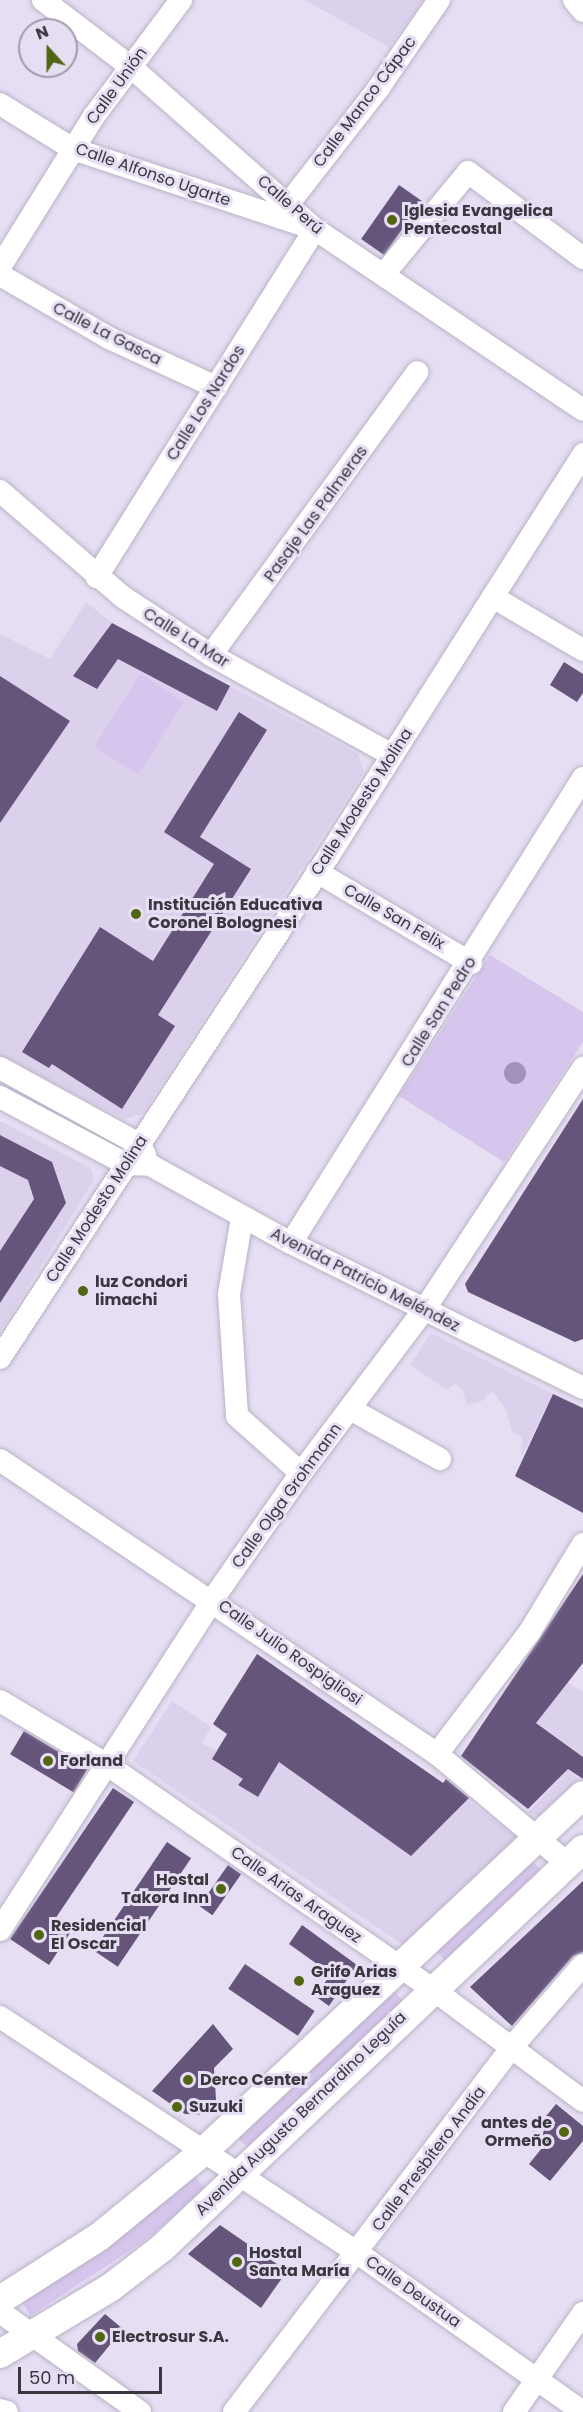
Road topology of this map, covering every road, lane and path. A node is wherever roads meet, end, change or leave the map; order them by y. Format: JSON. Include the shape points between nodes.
{"nodes":[{"id":1,"x":43,"y":0,"type":"edge"},
{"id":2,"x":181,"y":0,"type":"edge"},
{"id":3,"x":439,"y":0,"type":"edge"},
{"id":4,"x":574,"y":0,"type":"edge"},
{"id":5,"x":583,"y":11,"type":"edge"},
{"id":6,"x":131,"y":67,"type":"junction"},
{"id":7,"x":0,"y":104,"type":"edge"},
{"id":8,"x":73,"y":149,"type":"junction"},
{"id":9,"x":289,"y":203,"type":"junction"},
{"id":10,"x":315,"y":230,"type":"junction"},
{"id":11,"x":583,"y":258,"type":"edge"},
{"id":12,"x":0,"y":267,"type":"edge"},
{"id":13,"x":384,"y":274,"type":"junction"},
{"id":14,"x":0,"y":275,"type":"edge"},
{"id":15,"x":417,"y":372,"type":"dead end"},
{"id":16,"x":216,"y":387,"type":"junction"},
{"id":17,"x":583,"y":410,"type":"edge"},
{"id":18,"x":583,"y":454,"type":"edge"},
{"id":19,"x":0,"y":491,"type":"edge"},
{"id":20,"x":97,"y":577,"type":"junction"},
{"id":21,"x":493,"y":597,"type":"junction"},
{"id":22,"x":583,"y":650,"type":"edge"},
{"id":23,"x":212,"y":655,"type":"junction"},
{"id":24,"x":392,"y":755,"type":"junction"},
{"id":25,"x":583,"y":778,"type":"edge"},
{"id":26,"x":317,"y":872,"type":"junction"},
{"id":27,"x":471,"y":963,"type":"junction"},
{"id":28,"x":0,"y":1068,"type":"edge"},
{"id":29,"x":583,"y":1068,"type":"edge"},
{"id":30,"x":0,"y":1097,"type":"edge"},
{"id":31,"x":139,"y":1144,"type":"junction"},
{"id":32,"x":126,"y":1164,"type":"junction"},
{"id":33,"x":150,"y":1165,"type":"junction"},
{"id":34,"x":242,"y":1218,"type":"junction"},
{"id":35,"x":291,"y":1243,"type":"junction"},
{"id":36,"x":424,"y":1310,"type":"junction"},
{"id":37,"x":0,"y":1358,"type":"edge"},
{"id":38,"x":582,"y":1385,"type":"edge"},
{"id":39,"x":350,"y":1408,"type":"junction"},
{"id":40,"x":440,"y":1459,"type":"dead end"},
{"id":41,"x":0,"y":1460,"type":"edge"},
{"id":42,"x":301,"y":1473,"type":"junction"},
{"id":43,"x":583,"y":1544,"type":"edge"},
{"id":44,"x":213,"y":1599,"type":"junction"},
{"id":45,"x":0,"y":1701,"type":"edge"},
{"id":46,"x":437,"y":1754,"type":"junction"},
{"id":47,"x":108,"y":1766,"type":"junction"},
{"id":48,"x":583,"y":1795,"type":"edge"},
{"id":49,"x":537,"y":1839,"type":"junction"},
{"id":50,"x":575,"y":1856,"type":"edge"},
{"id":51,"x":0,"y":1930,"type":"edge"},
{"id":52,"x":583,"y":1965,"type":"edge"},
{"id":53,"x":400,"y":1967,"type":"junction"},
{"id":54,"x":431,"y":1988,"type":"junction"},
{"id":55,"x":0,"y":2017,"type":"edge"},
{"id":56,"x":512,"y":2047,"type":"junction"},
{"id":57,"x":583,"y":2101,"type":"edge"},
{"id":58,"x":203,"y":2152,"type":"junction"},
{"id":59,"x":238,"y":2175,"type":"junction"},
{"id":60,"x":359,"y":2254,"type":"junction"},
{"id":61,"x":0,"y":2300,"type":"edge"},
{"id":62,"x":0,"y":2312,"type":"edge"},
{"id":63,"x":583,"y":2313,"type":"edge"},
{"id":64,"x":34,"y":2336,"type":"junction"},
{"id":65,"x":0,"y":2354,"type":"edge"},
{"id":66,"x":536,"y":2378,"type":"junction"},
{"id":67,"x":0,"y":2410,"type":"edge"},
{"id":68,"x":7,"y":2412,"type":"edge"},
{"id":69,"x":140,"y":2412,"type":"edge"},
{"id":70,"x":234,"y":2412,"type":"edge"},
{"id":71,"x":514,"y":2412,"type":"edge"},
{"id":72,"x":583,"y":2412,"type":"edge"}],
"edges":[{"from":1,"to":6,"type":"street","name":"Calle Perú"},
{"from":2,"to":6,"type":"street","name":"Calle Unión"},
{"from":3,"to":9,"type":"street","name":"Calle Manco Cápac","via":[[378,89]]},
{"from":4,"to":5,"type":"street"},
{"from":6,"to":8,"type":"street","name":"Calle Unión"},
{"from":6,"to":9,"type":"street","name":"Calle Perú"},
{"from":7,"to":8,"type":"street","name":"Calle Alfonso Ugarte"},
{"from":8,"to":10,"type":"street","name":"Calle Alfonso Ugarte"},
{"from":8,"to":12,"type":"street","name":"Calle Unión"},
{"from":9,"to":10,"type":"street","name":"Calle Perú"},
{"from":10,"to":13,"type":"street","name":"Calle Perú"},
{"from":10,"to":16,"type":"street","name":"Calle Los Nardos"},
{"from":11,"to":13,"type":"street","via":[[468,172]]},
{"from":13,"to":17,"type":"street","name":"Calle Perú"},
{"from":14,"to":16,"type":"street","name":"Calle La Gasca","via":[[109,338]]},
{"from":15,"to":23,"type":"street","name":"Pasaje Las Palmeras"},
{"from":16,"to":20,"type":"street","name":"Calle Los Nardos"},
{"from":18,"to":21,"type":"street","name":"Calle Modesto Molina"},
{"from":19,"to":20,"type":"street","name":"Calle La Mar"},
{"from":20,"to":23,"type":"street","name":"Calle La Mar"},
{"from":21,"to":22,"type":"street"},
{"from":21,"to":24,"type":"street","name":"Calle Modesto Molina"},
{"from":23,"to":24,"type":"street","name":"Calle La Mar"},
{"from":24,"to":26,"type":"street","name":"Calle Modesto Molina"},
{"from":25,"to":27,"type":"street","name":"Calle San Pedro"},
{"from":26,"to":27,"type":"street","name":"Calle San Felix"},
{"from":26,"to":31,"type":"street","name":"Calle Modesto Molina"},
{"from":27,"to":35,"type":"street","name":"Calle San Pedro"},
{"from":28,"to":31,"type":"street"},
{"from":29,"to":36,"type":"street","name":"Calle Olga Grohmann"},
{"from":30,"to":32,"type":"street","name":"Avenida Patricio Meléndez"},
{"from":31,"to":32,"type":"street","name":"Calle Modesto Molina"},
{"from":31,"to":33,"type":"street"},
{"from":32,"to":33,"type":"street","name":"Avenida Patricio Meléndez"},
{"from":32,"to":37,"type":"street","name":"Calle Modesto Molina"},
{"from":33,"to":34,"type":"street","name":"Avenida Patricio Meléndez"},
{"from":34,"to":35,"type":"street","name":"Avenida Patricio Meléndez"},
{"from":34,"to":42,"type":"street","via":[[229,1294],[237,1416]]},
{"from":35,"to":36,"type":"street","name":"Avenida Patricio Meléndez"},
{"from":36,"to":38,"type":"street","name":"Avenida Patricio Meléndez"},
{"from":36,"to":39,"type":"street","name":"Calle Olga Grohmann"},
{"from":39,"to":40,"type":"street"},
{"from":39,"to":42,"type":"street","name":"Calle Olga Grohmann"},
{"from":41,"to":44,"type":"street","name":"Calle Julio Rospigliosi"},
{"from":42,"to":44,"type":"street","name":"Calle Olga Grohmann"},
{"from":43,"to":46,"type":"street","via":[[529,1633]]},
{"from":44,"to":46,"type":"street","name":"Calle Julio Rospigliosi"},
{"from":44,"to":47,"type":"street","name":"Calle Olga Grohmann"},
{"from":45,"to":47,"type":"street","name":"Calle Arias Araguez"},
{"from":46,"to":49,"type":"street","name":"Calle Julio Rospigliosi"},
{"from":47,"to":51,"type":"street","name":"Calle Olga Grohmann"},
{"from":47,"to":53,"type":"street","name":"Calle Arias Araguez"},
{"from":48,"to":49,"type":"main road"},
{"from":49,"to":50,"type":"street","name":"Calle Julio Rospigliosi"},
{"from":49,"to":53,"type":"main road"},
{"from":50,"to":54,"type":"main road","name":"Avenida Augusto Bernardino Leguía"},
{"from":52,"to":56,"type":"street","name":"Calle Presbítero Andía"},
{"from":53,"to":54,"type":"street","name":"Calle Arias Araguez"},
{"from":53,"to":58,"type":"main road"},
{"from":54,"to":56,"type":"street","name":"Calle Arias Araguez"},
{"from":54,"to":59,"type":"main road","name":"Avenida Augusto Bernardino Leguía"},
{"from":55,"to":58,"type":"street","name":"Calle Deustua"},
{"from":56,"to":57,"type":"street","name":"Calle Arias Araguez"},
{"from":56,"to":60,"type":"street","name":"Calle Presbítero Andía"},
{"from":58,"to":59,"type":"street","name":"Calle Deustua"},
{"from":58,"to":61,"type":"main road","via":[[99,2237]]},
{"from":59,"to":60,"type":"street","name":"Calle Deustua"},
{"from":59,"to":64,"type":"main road","name":"Avenida Augusto Bernardino Leguía","via":[[162,2248]]},
{"from":60,"to":66,"type":"street","name":"Calle Deustua"},
{"from":60,"to":70,"type":"street","name":"Calle Presbítero Andía"},
{"from":62,"to":64,"type":"street"},
{"from":63,"to":66,"type":"street"},
{"from":64,"to":65,"type":"main road","name":"Avenida Augusto Bernardino Leguía"},
{"from":64,"to":69,"type":"street"},
{"from":66,"to":71,"type":"street"},
{"from":66,"to":72,"type":"street","name":"Calle Deustua"},
{"from":67,"to":68,"type":"street"}]}
